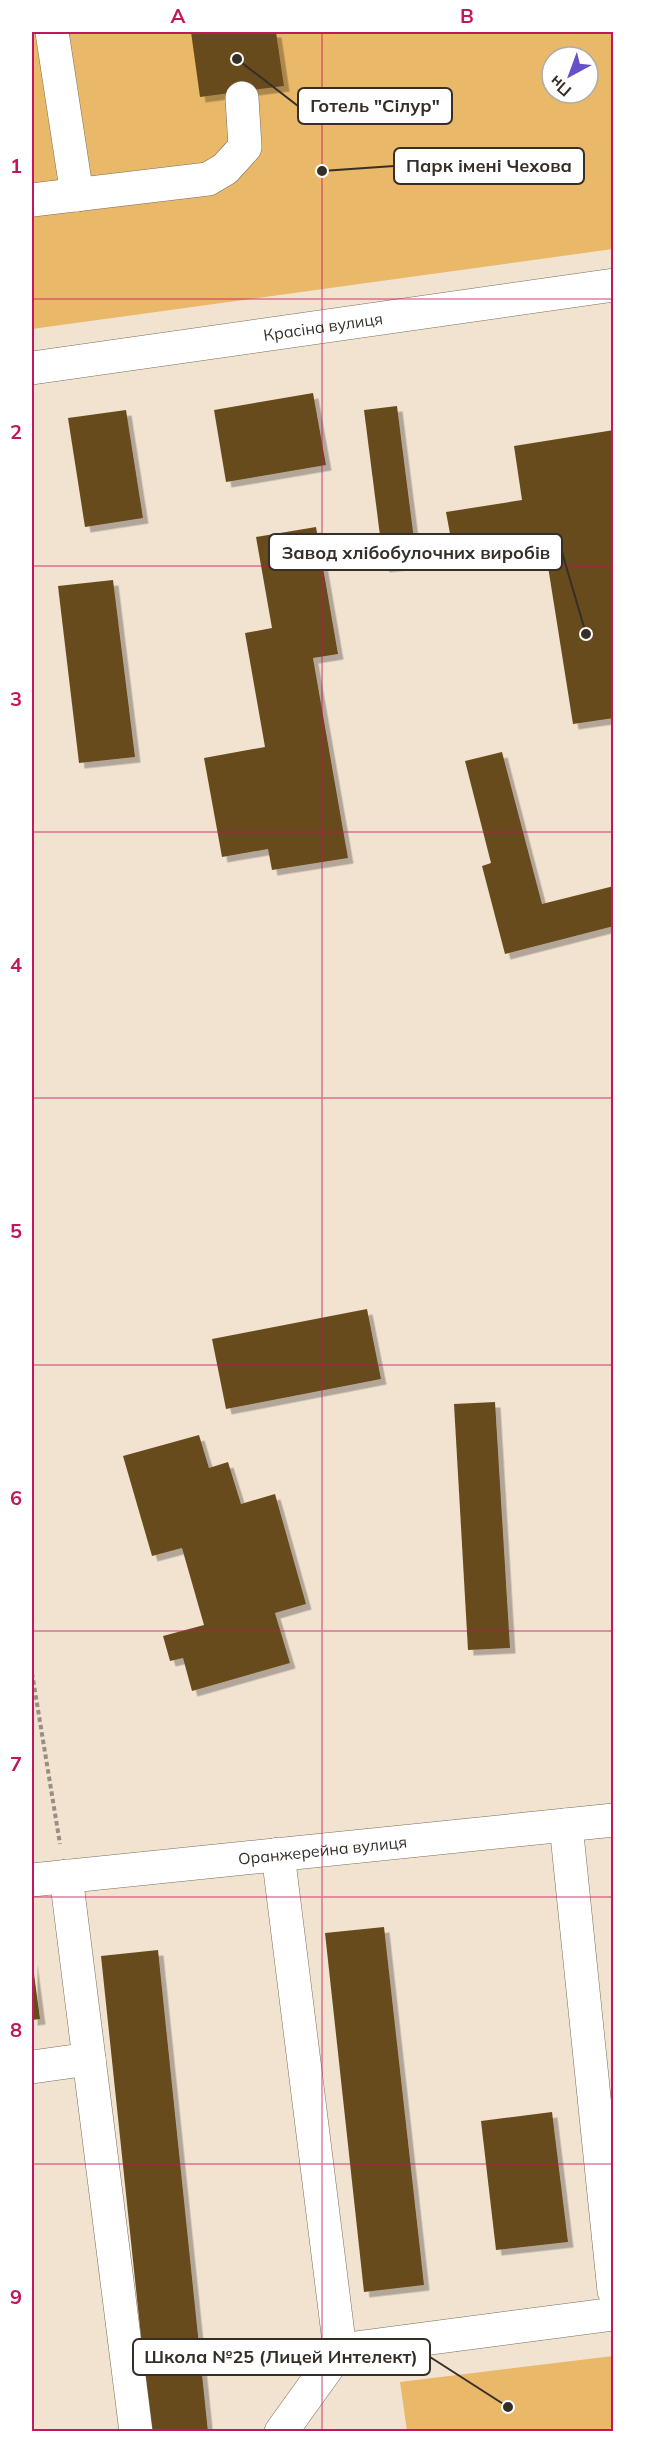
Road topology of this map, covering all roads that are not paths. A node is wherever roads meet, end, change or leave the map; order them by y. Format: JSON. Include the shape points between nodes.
{"nodes":[{"id":1,"x":52,"y":32,"type":"edge"},
{"id":2,"x":242,"y":98,"type":"dead end"},
{"id":3,"x":77,"y":195,"type":"junction"},
{"id":4,"x":32,"y":200,"type":"edge"},
{"id":5,"x":614,"y":285,"type":"edge"},
{"id":6,"x":32,"y":368,"type":"edge"},
{"id":7,"x":614,"y":1820,"type":"edge"},
{"id":8,"x":566,"y":1825,"type":"junction"},
{"id":9,"x":278,"y":1854,"type":"junction"},
{"id":10,"x":66,"y":1876,"type":"junction"},
{"id":11,"x":32,"y":1880,"type":"edge"},
{"id":12,"x":602,"y":2045,"type":"edge"},
{"id":13,"x":89,"y":2059,"type":"junction"},
{"id":14,"x":32,"y":2067,"type":"edge"},
{"id":15,"x":608,"y":2165,"type":"edge"},
{"id":16,"x":614,"y":2291,"type":"edge"},
{"id":17,"x":614,"y":2314,"type":"edge"},
{"id":18,"x":340,"y":2350,"type":"junction"},
{"id":19,"x":136,"y":2432,"type":"edge"},
{"id":20,"x":281,"y":2432,"type":"edge"}],
"edges":[{"from":1,"to":3,"type":"street"},
{"from":2,"to":3,"type":"street","via":[[245,147],[225,169],[208,179]]},
{"from":3,"to":4,"type":"street"},
{"from":5,"to":6,"type":"street","name":"Красіна вулиця"},
{"from":7,"to":8,"type":"street","name":"Оранжерейна вулиця"},
{"from":8,"to":9,"type":"street","name":"Оранжерейна вулиця"},
{"from":8,"to":12,"type":"street"},
{"from":9,"to":10,"type":"street","name":"Оранжерейна вулиця"},
{"from":9,"to":18,"type":"street"},
{"from":10,"to":11,"type":"street","name":"Оранжерейна вулиця"},
{"from":10,"to":13,"type":"street"},
{"from":12,"to":15,"type":"street"},
{"from":13,"to":14,"type":"street"},
{"from":13,"to":19,"type":"street"},
{"from":15,"to":16,"type":"street"},
{"from":17,"to":18,"type":"street"},
{"from":18,"to":20,"type":"street"}]}
